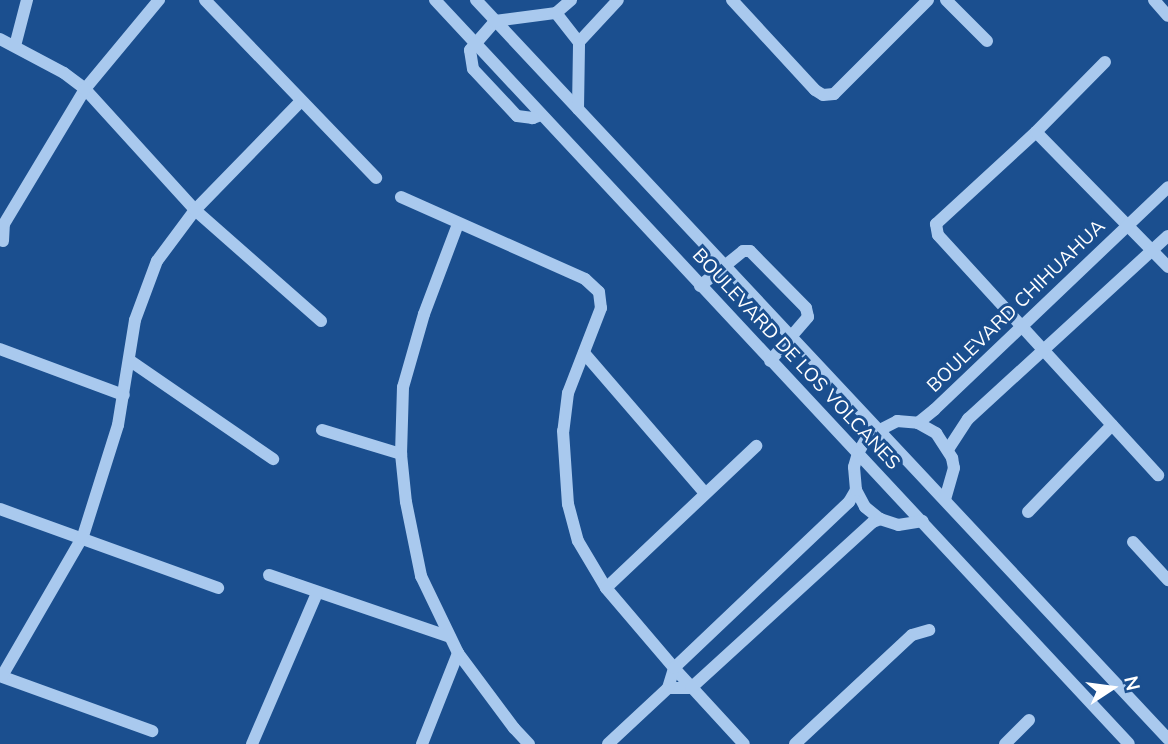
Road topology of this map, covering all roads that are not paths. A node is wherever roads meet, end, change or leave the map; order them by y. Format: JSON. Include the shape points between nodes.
{"nodes":[{"id":1,"x":27,"y":0,"type":"edge"},
{"id":2,"x":159,"y":0,"type":"edge"},
{"id":3,"x":205,"y":0,"type":"edge"},
{"id":4,"x":435,"y":0,"type":"edge"},
{"id":5,"x":476,"y":0,"type":"edge"},
{"id":6,"x":571,"y":0,"type":"edge"},
{"id":7,"x":618,"y":0,"type":"edge"},
{"id":8,"x":732,"y":0,"type":"edge"},
{"id":9,"x":928,"y":0,"type":"edge"},
{"id":10,"x":946,"y":0,"type":"edge"},
{"id":11,"x":1154,"y":0,"type":"edge"},
{"id":12,"x":556,"y":13,"type":"junction"},
{"id":13,"x":1168,"y":16,"type":"edge"},
{"id":14,"x":495,"y":21,"type":"junction"},
{"id":15,"x":0,"y":39,"type":"edge"},
{"id":16,"x":987,"y":41,"type":"dead end"},
{"id":17,"x":579,"y":42,"type":"junction"},
{"id":18,"x":474,"y":43,"type":"junction"},
{"id":19,"x":15,"y":47,"type":"junction"},
{"id":20,"x":1105,"y":62,"type":"dead end"},
{"id":21,"x":85,"y":89,"type":"junction"},
{"id":22,"x":300,"y":102,"type":"junction"},
{"id":23,"x":578,"y":109,"type":"junction"},
{"id":24,"x":541,"y":114,"type":"junction"},
{"id":25,"x":1036,"y":132,"type":"junction"},
{"id":26,"x":376,"y":178,"type":"dead end"},
{"id":27,"x":1168,"y":187,"type":"edge"},
{"id":28,"x":401,"y":197,"type":"dead end"},
{"id":29,"x":195,"y":210,"type":"junction"},
{"id":30,"x":458,"y":224,"type":"junction"},
{"id":31,"x":1129,"y":225,"type":"junction"},
{"id":32,"x":1168,"y":236,"type":"edge"},
{"id":33,"x":3,"y":241,"type":"dead end"},
{"id":34,"x":1153,"y":251,"type":"junction"},
{"id":35,"x":725,"y":266,"type":"junction"},
{"id":36,"x":1168,"y":267,"type":"edge"},
{"id":37,"x":700,"y":286,"type":"junction"},
{"id":38,"x":321,"y":321,"type":"dead end"},
{"id":39,"x":1021,"y":328,"type":"junction"},
{"id":40,"x":792,"y":336,"type":"junction"},
{"id":41,"x":0,"y":349,"type":"edge"},
{"id":42,"x":584,"y":353,"type":"junction"},
{"id":43,"x":1044,"y":353,"type":"junction"},
{"id":44,"x":129,"y":360,"type":"junction"},
{"id":45,"x":770,"y":361,"type":"junction"},
{"id":46,"x":124,"y":395,"type":"junction"},
{"id":47,"x":918,"y":422,"type":"junction"},
{"id":48,"x":1112,"y":425,"type":"junction"},
{"id":49,"x":878,"y":429,"type":"junction"},
{"id":50,"x":322,"y":430,"type":"dead end"},
{"id":51,"x":756,"y":446,"type":"dead end"},
{"id":52,"x":949,"y":449,"type":"junction"},
{"id":53,"x":858,"y":453,"type":"junction"},
{"id":54,"x":401,"y":454,"type":"junction"},
{"id":55,"x":272,"y":458,"type":"dead end"},
{"id":56,"x":1158,"y":475,"type":"dead end"},
{"id":57,"x":856,"y":490,"type":"junction"},
{"id":58,"x":705,"y":493,"type":"junction"},
{"id":59,"x":944,"y":500,"type":"junction"},
{"id":60,"x":0,"y":509,"type":"edge"},
{"id":61,"x":1028,"y":512,"type":"dead end"},
{"id":62,"x":880,"y":519,"type":"junction"},
{"id":63,"x":923,"y":521,"type":"junction"},
{"id":64,"x":83,"y":536,"type":"junction"},
{"id":65,"x":1133,"y":542,"type":"dead end"},
{"id":66,"x":269,"y":575,"type":"dead end"},
{"id":67,"x":1168,"y":580,"type":"edge"},
{"id":68,"x":218,"y":588,"type":"dead end"},
{"id":69,"x":606,"y":588,"type":"junction"},
{"id":70,"x":317,"y":593,"type":"junction"},
{"id":71,"x":929,"y":630,"type":"dead end"},
{"id":72,"x":450,"y":637,"type":"junction"},
{"id":73,"x":458,"y":653,"type":"junction"},
{"id":74,"x":674,"y":668,"type":"junction"},
{"id":75,"x":1,"y":676,"type":"edge"},
{"id":76,"x":668,"y":688,"type":"junction"},
{"id":77,"x":691,"y":688,"type":"junction"},
{"id":78,"x":1028,"y":720,"type":"dead end"},
{"id":79,"x":152,"y":731,"type":"dead end"},
{"id":80,"x":1168,"y":739,"type":"edge"},
{"id":81,"x":253,"y":744,"type":"edge"},
{"id":82,"x":422,"y":744,"type":"edge"},
{"id":83,"x":529,"y":744,"type":"edge"},
{"id":84,"x":608,"y":744,"type":"edge"},
{"id":85,"x":744,"y":744,"type":"edge"},
{"id":86,"x":796,"y":744,"type":"edge"},
{"id":87,"x":1005,"y":744,"type":"edge"},
{"id":88,"x":1129,"y":744,"type":"edge"}],
"edges":[{"from":1,"to":19,"type":"street"},
{"from":2,"to":21,"type":"street"},
{"from":3,"to":22,"type":"street"},
{"from":4,"to":18,"type":"street","name":"BOULEVARD DE LOS VOLCANES"},
{"from":5,"to":14,"type":"street","name":"BOULEVARD DE LOS VOLCANES"},
{"from":6,"to":12,"type":"street"},
{"from":7,"to":17,"type":"street"},
{"from":8,"to":9,"type":"street","via":[[823,95],[834,94]]},
{"from":10,"to":16,"type":"street"},
{"from":11,"to":13,"type":"street"},
{"from":12,"to":14,"type":"street"},
{"from":12,"to":17,"type":"street"},
{"from":14,"to":18,"type":"street"},
{"from":14,"to":23,"type":"street","name":"BOULEVARD DE LOS VOLCANES"},
{"from":15,"to":19,"type":"street"},
{"from":17,"to":23,"type":"street"},
{"from":18,"to":24,"type":"street","name":"BOULEVARD DE LOS VOLCANES"},
{"from":18,"to":24,"type":"street","via":[[470,50],[473,69],[517,116]]},
{"from":19,"to":21,"type":"street"},
{"from":20,"to":25,"type":"street"},
{"from":21,"to":29,"type":"street"},
{"from":21,"to":33,"type":"street","via":[[4,224]]},
{"from":22,"to":26,"type":"street"},
{"from":22,"to":29,"type":"street"},
{"from":23,"to":35,"type":"street","name":"BOULEVARD DE LOS VOLCANES"},
{"from":24,"to":37,"type":"street","name":"BOULEVARD DE LOS VOLCANES"},
{"from":25,"to":31,"type":"street"},
{"from":25,"to":39,"type":"street","via":[[936,224],[938,235]]},
{"from":27,"to":31,"type":"street","name":"BOULEVARD CHIHUAHUA"},
{"from":28,"to":30,"type":"street"},
{"from":29,"to":38,"type":"street"},
{"from":29,"to":44,"type":"street","via":[[158,261],[135,320]]},
{"from":30,"to":42,"type":"street","via":[[585,279],[599,292],[601,307]]},
{"from":30,"to":54,"type":"street","via":[[403,387]]},
{"from":31,"to":34,"type":"street"},
{"from":31,"to":39,"type":"street","name":"BOULEVARD CHIHUAHUA"},
{"from":32,"to":34,"type":"street"},
{"from":34,"to":36,"type":"street"},
{"from":34,"to":43,"type":"street"},
{"from":35,"to":37,"type":"street"},
{"from":35,"to":40,"type":"street","name":"BOULEVARD DE LOS VOLCANES"},
{"from":35,"to":40,"type":"street","via":[[743,251],[757,254],[806,307],[808,317]]},
{"from":37,"to":45,"type":"street","name":"BOULEVARD DE LOS VOLCANES"},
{"from":39,"to":43,"type":"street"},
{"from":39,"to":47,"type":"street","name":"BOULEVARD CHIHUAHUA"},
{"from":40,"to":45,"type":"street"},
{"from":40,"to":49,"type":"street","name":"BOULEVARD DE LOS VOLCANES"},
{"from":41,"to":46,"type":"street"},
{"from":42,"to":58,"type":"street"},
{"from":42,"to":69,"type":"street","via":[[568,393],[563,467],[578,541]]},
{"from":43,"to":48,"type":"street"},
{"from":43,"to":52,"type":"street","via":[[968,419]]},
{"from":44,"to":46,"type":"street"},
{"from":44,"to":55,"type":"street"},
{"from":45,"to":53,"type":"street","name":"BOULEVARD DE LOS VOLCANES"},
{"from":46,"to":64,"type":"street"},
{"from":47,"to":49,"type":"street","via":[[897,421]]},
{"from":47,"to":52,"type":"street","via":[[936,433]]},
{"from":48,"to":56,"type":"street"},
{"from":48,"to":61,"type":"street"},
{"from":49,"to":53,"type":"street"},
{"from":49,"to":59,"type":"street","name":"BOULEVARD DE LOS VOLCANES"},
{"from":50,"to":54,"type":"street"},
{"from":51,"to":58,"type":"street"},
{"from":52,"to":59,"type":"street","via":[[954,468]]},
{"from":53,"to":57,"type":"street"},
{"from":53,"to":63,"type":"street","name":"BOULEVARD DE LOS VOLCANES"},
{"from":54,"to":72,"type":"street","via":[[421,576]]},
{"from":57,"to":62,"type":"street"},
{"from":57,"to":74,"type":"street","via":[[849,502]]},
{"from":58,"to":69,"type":"street"},
{"from":59,"to":80,"type":"street","name":"BOULEVARD DE LOS VOLCANES"},
{"from":60,"to":64,"type":"street"},
{"from":62,"to":63,"type":"street","via":[[898,525]]},
{"from":62,"to":77,"type":"street","via":[[849,542]]},
{"from":63,"to":88,"type":"street","name":"BOULEVARD DE LOS VOLCANES"},
{"from":64,"to":68,"type":"street"},
{"from":64,"to":75,"type":"street"},
{"from":65,"to":67,"type":"street"},
{"from":66,"to":70,"type":"street"},
{"from":69,"to":74,"type":"street"},
{"from":70,"to":72,"type":"street"},
{"from":70,"to":81,"type":"street"},
{"from":71,"to":86,"type":"street","via":[[912,635]]},
{"from":72,"to":73,"type":"street"},
{"from":73,"to":82,"type":"street"},
{"from":73,"to":83,"type":"street"},
{"from":74,"to":76,"type":"street"},
{"from":74,"to":77,"type":"street"},
{"from":75,"to":79,"type":"street"},
{"from":76,"to":77,"type":"street"},
{"from":76,"to":84,"type":"street"},
{"from":77,"to":85,"type":"street"},
{"from":78,"to":87,"type":"street"}]}
